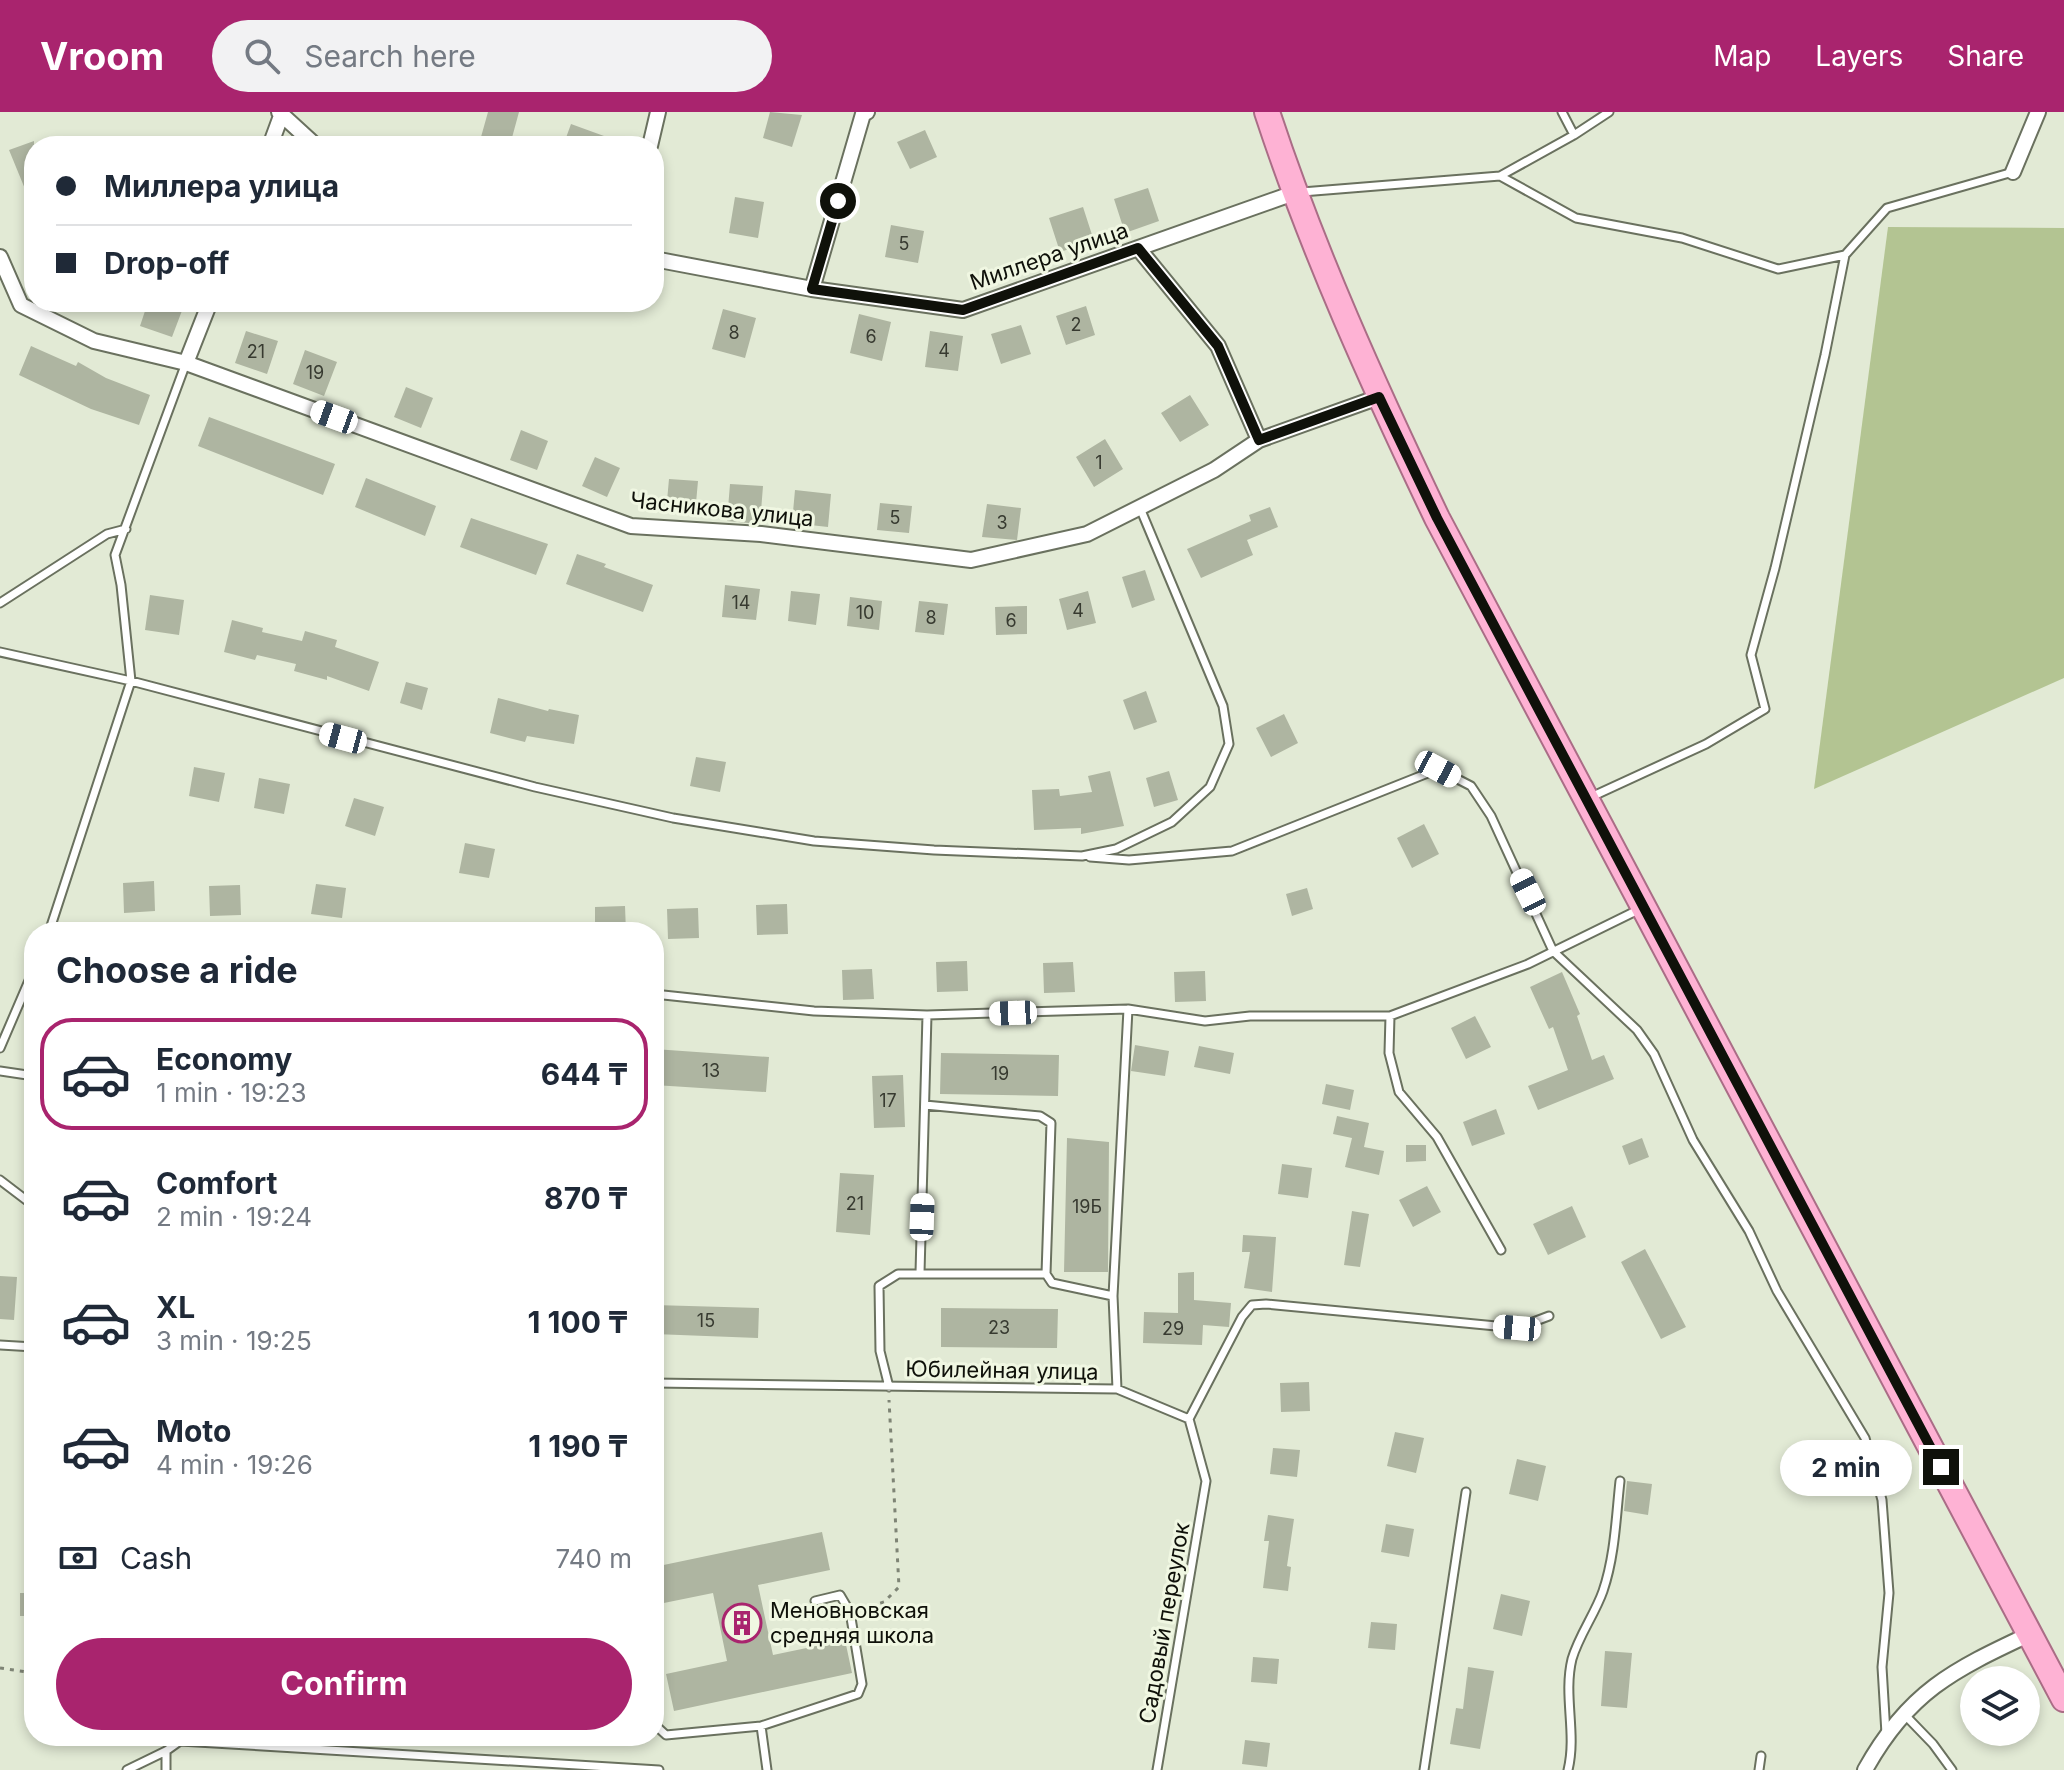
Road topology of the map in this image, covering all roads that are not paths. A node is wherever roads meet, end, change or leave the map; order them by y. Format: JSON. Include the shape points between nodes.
{"nodes":[{"id":1,"x":658,"y":112,"type":"edge"},
{"id":2,"x":867,"y":112,"type":"edge"},
{"id":3,"x":1267,"y":112,"type":"edge"},
{"id":4,"x":1562,"y":112,"type":"edge"},
{"id":5,"x":1609,"y":112,"type":"edge"},
{"id":6,"x":2038,"y":112,"type":"edge"},
{"id":7,"x":280,"y":114,"type":"edge"},
{"id":8,"x":1574,"y":135,"type":"junction"},
{"id":9,"x":273,"y":136,"type":"edge"},
{"id":10,"x":305,"y":136,"type":"edge"},
{"id":11,"x":652,"y":136,"type":"edge"},
{"id":12,"x":2013,"y":172,"type":"joint"},
{"id":13,"x":1500,"y":176,"type":"junction"},
{"id":14,"x":1294,"y":193,"type":"junction"},
{"id":15,"x":1138,"y":248,"type":"junction"},
{"id":16,"x":1845,"y":255,"type":"junction"},
{"id":17,"x":0,"y":257,"type":"edge"},
{"id":18,"x":664,"y":261,"type":"edge"},
{"id":19,"x":812,"y":289,"type":"junction"},
{"id":20,"x":24,"y":306,"type":"edge"},
{"id":21,"x":35,"y":312,"type":"edge"},
{"id":22,"x":206,"y":312,"type":"edge"},
{"id":23,"x":186,"y":363,"type":"junction"},
{"id":24,"x":1379,"y":397,"type":"junction"},
{"id":25,"x":1259,"y":440,"type":"junction"},
{"id":26,"x":1140,"y":508,"type":"junction"},
{"id":27,"x":126,"y":529,"type":"junction"},
{"id":28,"x":0,"y":603,"type":"edge"},
{"id":29,"x":0,"y":652,"type":"edge"},
{"id":30,"x":131,"y":681,"type":"junction"},
{"id":31,"x":1587,"y":798,"type":"junction"},
{"id":32,"x":1082,"y":856,"type":"junction"},
{"id":33,"x":1644,"y":907,"type":"junction"},
{"id":34,"x":52,"y":922,"type":"edge"},
{"id":35,"x":1553,"y":951,"type":"junction"},
{"id":36,"x":24,"y":992,"type":"edge"},
{"id":37,"x":664,"y":995,"type":"edge"},
{"id":38,"x":1128,"y":1009,"type":"junction"},
{"id":39,"x":927,"y":1015,"type":"junction"},
{"id":40,"x":1390,"y":1016,"type":"junction"},
{"id":41,"x":0,"y":1048,"type":"edge"},
{"id":42,"x":0,"y":1071,"type":"edge"},
{"id":43,"x":24,"y":1075,"type":"edge"},
{"id":44,"x":925,"y":1105,"type":"junction"},
{"id":45,"x":0,"y":1180,"type":"edge"},
{"id":46,"x":24,"y":1198,"type":"edge"},
{"id":47,"x":1501,"y":1250,"type":"dead end"},
{"id":48,"x":920,"y":1273,"type":"junction"},
{"id":49,"x":1046,"y":1274,"type":"junction"},
{"id":50,"x":1113,"y":1296,"type":"junction"},
{"id":51,"x":1549,"y":1316,"type":"dead end"},
{"id":52,"x":0,"y":1345,"type":"edge"},
{"id":53,"x":24,"y":1346,"type":"edge"},
{"id":54,"x":664,"y":1383,"type":"edge"},
{"id":55,"x":889,"y":1387,"type":"junction"},
{"id":56,"x":1117,"y":1389,"type":"junction"},
{"id":57,"x":1189,"y":1419,"type":"junction"},
{"id":58,"x":1620,"y":1481,"type":"dead end"},
{"id":59,"x":1466,"y":1492,"type":"dead end"},
{"id":60,"x":815,"y":1601,"type":"dead end"},
{"id":61,"x":2030,"y":1634,"type":"junction"},
{"id":62,"x":2064,"y":1699,"type":"edge"},
{"id":63,"x":1903,"y":1713,"type":"junction"},
{"id":64,"x":761,"y":1726,"type":"junction"},
{"id":65,"x":664,"y":1733,"type":"edge"},
{"id":66,"x":1886,"y":1736,"type":"junction"},
{"id":67,"x":173,"y":1746,"type":"edge"},
{"id":68,"x":258,"y":1746,"type":"edge"},
{"id":69,"x":166,"y":1751,"type":"junction"},
{"id":70,"x":1761,"y":1756,"type":"dead end"},
{"id":71,"x":571,"y":1766,"type":"edge"},
{"id":72,"x":127,"y":1770,"type":"edge"},
{"id":73,"x":166,"y":1770,"type":"edge"},
{"id":74,"x":659,"y":1770,"type":"edge"},
{"id":75,"x":767,"y":1770,"type":"edge"},
{"id":76,"x":1157,"y":1770,"type":"edge"},
{"id":77,"x":1424,"y":1770,"type":"edge"},
{"id":78,"x":1568,"y":1770,"type":"edge"},
{"id":79,"x":1759,"y":1770,"type":"edge"},
{"id":80,"x":1865,"y":1770,"type":"edge"},
{"id":81,"x":1952,"y":1770,"type":"edge"}],
"edges":[{"from":1,"to":11,"type":"street"},
{"from":2,"to":19,"type":"street"},
{"from":3,"to":14,"type":"highway"},
{"from":4,"to":8,"type":"lane"},
{"from":5,"to":8,"type":"lane"},
{"from":6,"to":12,"type":"street"},
{"from":7,"to":9,"type":"street"},
{"from":7,"to":10,"type":"street"},
{"from":8,"to":13,"type":"lane"},
{"from":12,"to":16,"type":"lane","via":[[1887,208]]},
{"from":13,"to":14,"type":"lane"},
{"from":13,"to":16,"type":"lane","via":[[1576,218],[1682,238],[1778,269]]},
{"from":14,"to":15,"type":"street","name":"Миллера улица"},
{"from":14,"to":24,"type":"highway"},
{"from":15,"to":19,"type":"street","name":"Миллера улица","via":[[963,310]]},
{"from":15,"to":25,"type":"street","via":[[1218,346]]},
{"from":16,"to":31,"type":"lane","via":[[1751,655],[1765,709],[1706,744]]},
{"from":17,"to":20,"type":"street","name":"Часникова улица"},
{"from":18,"to":19,"type":"street","name":"Миллера улица"},
{"from":21,"to":23,"type":"street","name":"Часникова улица","via":[[94,341]]},
{"from":22,"to":23,"type":"street"},
{"from":23,"to":26,"type":"street","name":"Часникова улица","via":[[631,526],[761,534],[971,560],[1087,534]]},
{"from":23,"to":27,"type":"lane"},
{"from":24,"to":25,"type":"street","name":"Часникова улица"},
{"from":24,"to":31,"type":"highway","via":[[1437,518]]},
{"from":25,"to":26,"type":"street","name":"Часникова улица"},
{"from":26,"to":32,"type":"lane","via":[[1223,706],[1229,744],[1210,787],[1172,822],[1116,849]]},
{"from":27,"to":28,"type":"lane","via":[[107,534]]},
{"from":27,"to":30,"type":"lane","via":[[115,555]]},
{"from":29,"to":30,"type":"lane"},
{"from":30,"to":32,"type":"lane","via":[[506,780],[673,818],[814,841]]},
{"from":30,"to":34,"type":"lane"},
{"from":31,"to":33,"type":"highway"},
{"from":32,"to":35,"type":"lane","via":[[1129,860],[1232,851],[1438,769],[1471,786],[1491,816]]},
{"from":33,"to":35,"type":"lane"},
{"from":33,"to":61,"type":"highway"},
{"from":35,"to":40,"type":"lane"},
{"from":35,"to":66,"type":"lane","via":[[1637,1030],[1654,1054],[1693,1140],[1865,1438],[1882,1500],[1889,1593],[1882,1667]]},
{"from":36,"to":41,"type":"lane"},
{"from":37,"to":39,"type":"lane","via":[[814,1011]]},
{"from":38,"to":39,"type":"lane"},
{"from":38,"to":40,"type":"lane","via":[[1205,1021]]},
{"from":38,"to":50,"type":"lane"},
{"from":39,"to":44,"type":"lane"},
{"from":40,"to":47,"type":"lane","via":[[1389,1053],[1399,1092],[1437,1137]]},
{"from":42,"to":43,"type":"lane"},
{"from":44,"to":48,"type":"lane"},
{"from":44,"to":49,"type":"lane","via":[[1040,1116],[1051,1123]]},
{"from":45,"to":46,"type":"lane"},
{"from":48,"to":49,"type":"lane","name":"Юбилейная улица"},
{"from":48,"to":55,"type":"lane","name":"Юбилейная улица","via":[[898,1274],[879,1286],[880,1351]]},
{"from":49,"to":50,"type":"lane","via":[[1052,1283]]},
{"from":50,"to":56,"type":"lane"},
{"from":51,"to":57,"type":"lane","via":[[1517,1328],[1252,1305]]},
{"from":52,"to":53,"type":"lane"},
{"from":54,"to":55,"type":"lane","name":"Юбилейная улица"},
{"from":55,"to":56,"type":"lane","name":"Юбилейная улица"},
{"from":56,"to":57,"type":"lane","name":"Юбилейная улица"},
{"from":57,"to":76,"type":"lane","name":"Садовый переулок","via":[[1206,1481]]},
{"from":58,"to":78,"type":"lane","via":[[1611,1567],[1573,1657]]},
{"from":59,"to":77,"type":"lane"},
{"from":60,"to":64,"type":"lane","via":[[840,1595],[850,1612],[862,1684],[858,1694]]},
{"from":61,"to":62,"type":"highway"},
{"from":61,"to":63,"type":"street","via":[[1953,1672]]},
{"from":63,"to":66,"type":"street"},
{"from":63,"to":81,"type":"lane"},
{"from":64,"to":65,"type":"lane"},
{"from":64,"to":75,"type":"lane"},
{"from":66,"to":80,"type":"street"},
{"from":67,"to":69,"type":"lane"},
{"from":68,"to":71,"type":"lane"},
{"from":69,"to":72,"type":"lane"},
{"from":69,"to":73,"type":"lane"},
{"from":70,"to":79,"type":"lane"},
{"from":71,"to":74,"type":"lane"}]}
